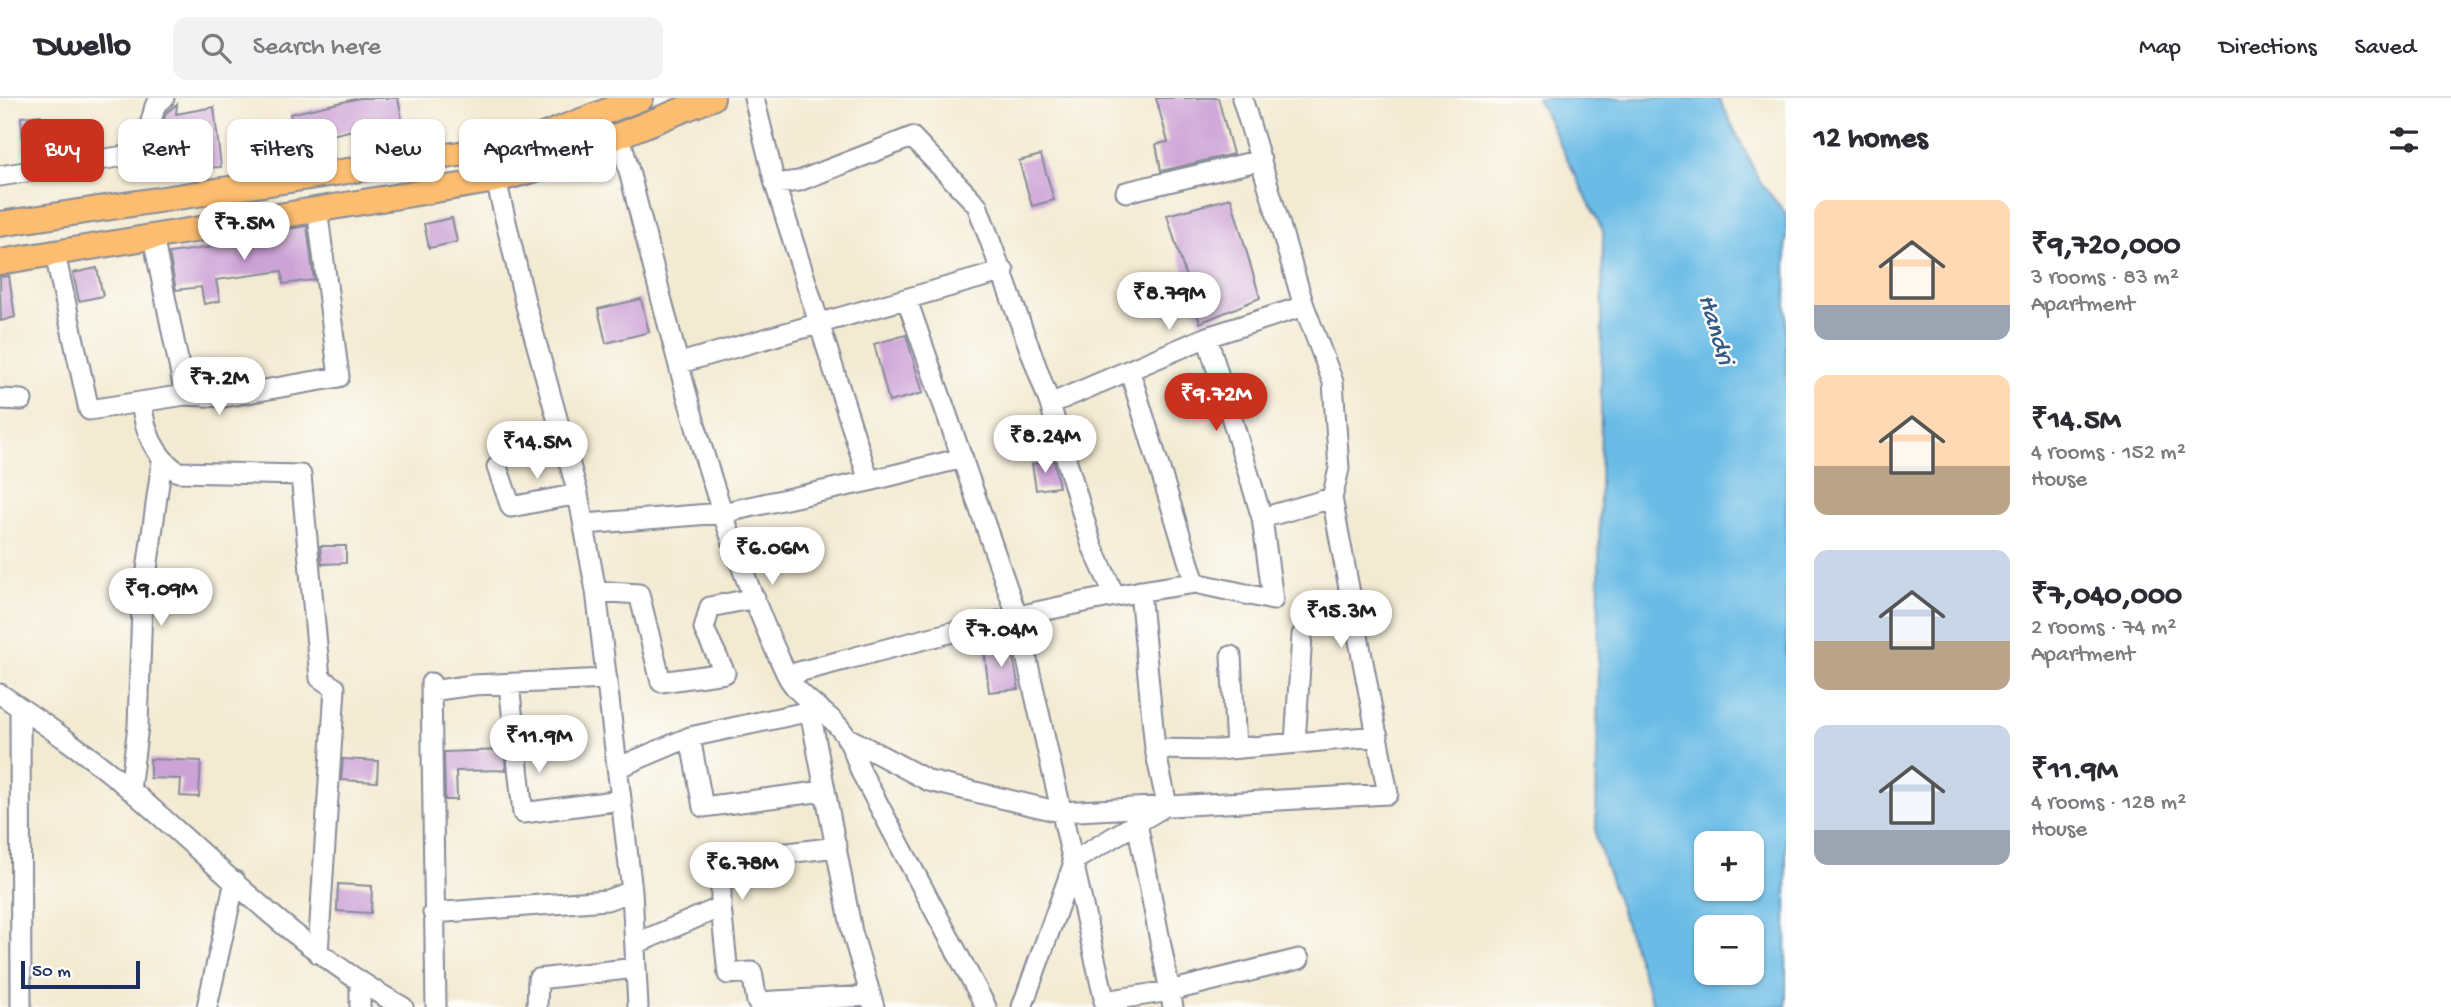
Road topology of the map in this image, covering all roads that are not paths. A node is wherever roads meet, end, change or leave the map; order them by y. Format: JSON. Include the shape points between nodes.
{"nodes":[{"id":1,"x":164,"y":98,"type":"edge"},
{"id":2,"x":640,"y":98,"type":"edge"},
{"id":3,"x":712,"y":98,"type":"edge"},
{"id":4,"x":754,"y":98,"type":"edge"},
{"id":5,"x":1242,"y":98,"type":"edge"},
{"id":6,"x":610,"y":111,"type":"junction"},
{"id":7,"x":620,"y":136,"type":"junction"},
{"id":8,"x":616,"y":138,"type":"edge"},
{"id":9,"x":1261,"y":160,"type":"junction"},
{"id":10,"x":0,"y":176,"type":"edge"},
{"id":11,"x":483,"y":182,"type":"edge"},
{"id":12,"x":496,"y":182,"type":"edge"},
{"id":13,"x":775,"y":184,"type":"junction"},
{"id":14,"x":1126,"y":192,"type":"dead end"},
{"id":15,"x":317,"y":208,"type":"junction"},
{"id":16,"x":0,"y":224,"type":"edge"},
{"id":17,"x":153,"y":237,"type":"junction"},
{"id":18,"x":55,"y":254,"type":"junction"},
{"id":19,"x":0,"y":262,"type":"edge"},
{"id":20,"x":1004,"y":271,"type":"junction"},
{"id":21,"x":907,"y":300,"type":"junction"},
{"id":22,"x":1304,"y":306,"type":"junction"},
{"id":23,"x":822,"y":325,"type":"junction"},
{"id":24,"x":1208,"y":337,"type":"junction"},
{"id":25,"x":680,"y":363,"type":"junction"},
{"id":26,"x":1130,"y":372,"type":"junction"},
{"id":27,"x":185,"y":396,"type":"junction"},
{"id":28,"x":0,"y":399,"type":"edge"},
{"id":29,"x":22,"y":400,"type":"dead end"},
{"id":30,"x":141,"y":402,"type":"junction"},
{"id":31,"x":1050,"y":404,"type":"junction"},
{"id":32,"x":963,"y":458,"type":"junction"},
{"id":33,"x":162,"y":461,"type":"junction"},
{"id":34,"x":497,"y":467,"type":"dead end"},
{"id":35,"x":869,"y":481,"type":"junction"},
{"id":36,"x":578,"y":494,"type":"junction"},
{"id":37,"x":1332,"y":499,"type":"junction"},
{"id":38,"x":722,"y":513,"type":"junction"},
{"id":39,"x":1262,"y":518,"type":"junction"},
{"id":40,"x":584,"y":524,"type":"junction"},
{"id":41,"x":1195,"y":583,"type":"junction"},
{"id":42,"x":596,"y":591,"type":"junction"},
{"id":43,"x":1140,"y":591,"type":"junction"},
{"id":44,"x":1115,"y":594,"type":"junction"},
{"id":45,"x":755,"y":598,"type":"junction"},
{"id":46,"x":1017,"y":616,"type":"junction"},
{"id":47,"x":1302,"y":635,"type":"dead end"},
{"id":48,"x":1231,"y":656,"type":"dead end"},
{"id":49,"x":787,"y":675,"type":"junction"},
{"id":50,"x":607,"y":679,"type":"junction"},
{"id":51,"x":509,"y":684,"type":"junction"},
{"id":52,"x":0,"y":694,"type":"edge"},
{"id":53,"x":20,"y":708,"type":"junction"},
{"id":54,"x":815,"y":710,"type":"junction"},
{"id":55,"x":1378,"y":736,"type":"junction"},
{"id":56,"x":690,"y":737,"type":"junction"},
{"id":57,"x":846,"y":737,"type":"junction"},
{"id":58,"x":1296,"y":743,"type":"junction"},
{"id":59,"x":1236,"y":748,"type":"junction"},
{"id":60,"x":1155,"y":749,"type":"junction"},
{"id":61,"x":617,"y":768,"type":"junction"},
{"id":62,"x":130,"y":790,"type":"junction"},
{"id":63,"x":824,"y":791,"type":"junction"},
{"id":64,"x":621,"y":800,"type":"junction"},
{"id":65,"x":1167,"y":805,"type":"junction"},
{"id":66,"x":1060,"y":812,"type":"junction"},
{"id":67,"x":1138,"y":823,"type":"junction"},
{"id":68,"x":837,"y":847,"type":"junction"},
{"id":69,"x":1075,"y":860,"type":"junction"},
{"id":70,"x":235,"y":881,"type":"junction"},
{"id":71,"x":632,"y":891,"type":"junction"},
{"id":72,"x":722,"y":907,"type":"junction"},
{"id":73,"x":433,"y":914,"type":"junction"},
{"id":74,"x":10,"y":915,"type":"edge"},
{"id":75,"x":635,"y":944,"type":"junction"},
{"id":76,"x":318,"y":953,"type":"junction"},
{"id":77,"x":1299,"y":959,"type":"dead end"},
{"id":78,"x":636,"y":968,"type":"junction"},
{"id":79,"x":360,"y":984,"type":"junction"},
{"id":80,"x":1172,"y":999,"type":"edge"},
{"id":81,"x":871,"y":1003,"type":"edge"},
{"id":82,"x":1105,"y":1004,"type":"edge"},
{"id":83,"x":21,"y":1007,"type":"edge"},
{"id":84,"x":207,"y":1007,"type":"edge"},
{"id":85,"x":360,"y":1007,"type":"edge"},
{"id":86,"x":403,"y":1007,"type":"edge"},
{"id":87,"x":436,"y":1007,"type":"edge"},
{"id":88,"x":537,"y":1007,"type":"edge"},
{"id":89,"x":638,"y":1007,"type":"edge"},
{"id":90,"x":986,"y":1007,"type":"edge"},
{"id":91,"x":1022,"y":1007,"type":"edge"}],
"edges":[{"from":1,"to":10,"type":"street","via":[[155,106],[144,153]]},
{"from":2,"to":6,"type":"main road"},
{"from":3,"to":7,"type":"main road"},
{"from":4,"to":13,"type":"street"},
{"from":5,"to":9,"type":"street"},
{"from":6,"to":7,"type":"main road"},
{"from":6,"to":16,"type":"main road","via":[[505,147]]},
{"from":7,"to":8,"type":"main road"},
{"from":7,"to":25,"type":"street"},
{"from":9,"to":14,"type":"street"},
{"from":9,"to":22,"type":"street"},
{"from":11,"to":15,"type":"main road"},
{"from":12,"to":36,"type":"street"},
{"from":13,"to":20,"type":"street","via":[[799,181],[912,137],[977,205]]},
{"from":13,"to":23,"type":"street"},
{"from":15,"to":17,"type":"main road"},
{"from":15,"to":27,"type":"street","via":[[339,377],[224,397]]},
{"from":17,"to":18,"type":"main road"},
{"from":17,"to":27,"type":"street"},
{"from":18,"to":19,"type":"main road"},
{"from":18,"to":30,"type":"street","via":[[89,410]]},
{"from":20,"to":21,"type":"street"},
{"from":20,"to":31,"type":"street"},
{"from":21,"to":23,"type":"street"},
{"from":21,"to":32,"type":"street"},
{"from":22,"to":24,"type":"street"},
{"from":22,"to":37,"type":"street","via":[[1333,382],[1339,469]]},
{"from":23,"to":25,"type":"street"},
{"from":23,"to":35,"type":"street"},
{"from":24,"to":26,"type":"street"},
{"from":24,"to":39,"type":"street"},
{"from":25,"to":38,"type":"street"},
{"from":26,"to":31,"type":"street"},
{"from":26,"to":41,"type":"street"},
{"from":27,"to":30,"type":"street"},
{"from":28,"to":29,"type":"street"},
{"from":30,"to":33,"type":"street","via":[[145,429]]},
{"from":31,"to":44,"type":"street","via":[[1092,546]]},
{"from":32,"to":35,"type":"street"},
{"from":32,"to":46,"type":"street"},
{"from":33,"to":62,"type":"street","via":[[142,606],[138,726]]},
{"from":33,"to":76,"type":"street","via":[[178,472],[301,475],[320,678],[335,688]]},
{"from":34,"to":36,"type":"street","via":[[511,507]]},
{"from":35,"to":38,"type":"street"},
{"from":36,"to":40,"type":"street"},
{"from":37,"to":39,"type":"street"},
{"from":37,"to":55,"type":"street"},
{"from":38,"to":40,"type":"street"},
{"from":38,"to":45,"type":"street"},
{"from":39,"to":41,"type":"street","via":[[1273,600]]},
{"from":40,"to":42,"type":"street"},
{"from":41,"to":43,"type":"street"},
{"from":42,"to":45,"type":"street","via":[[639,593],[661,682],[725,673],[704,629],[710,607]]},
{"from":42,"to":50,"type":"street"},
{"from":43,"to":44,"type":"street"},
{"from":43,"to":60,"type":"street"},
{"from":44,"to":46,"type":"street"},
{"from":45,"to":49,"type":"street"},
{"from":46,"to":49,"type":"street"},
{"from":46,"to":66,"type":"street"},
{"from":47,"to":58,"type":"street"},
{"from":48,"to":59,"type":"street"},
{"from":49,"to":54,"type":"street"},
{"from":50,"to":51,"type":"street"},
{"from":50,"to":61,"type":"street"},
{"from":51,"to":64,"type":"street","via":[[523,813]]},
{"from":51,"to":73,"type":"street","via":[[431,687]]},
{"from":52,"to":53,"type":"street"},
{"from":53,"to":62,"type":"street"},
{"from":53,"to":74,"type":"street"},
{"from":54,"to":56,"type":"street"},
{"from":54,"to":57,"type":"street"},
{"from":54,"to":63,"type":"street"},
{"from":55,"to":58,"type":"street"},
{"from":55,"to":65,"type":"street","via":[[1388,794]]},
{"from":56,"to":61,"type":"street"},
{"from":56,"to":63,"type":"street","via":[[703,807]]},
{"from":57,"to":66,"type":"street","via":[[929,781]]},
{"from":57,"to":90,"type":"street"},
{"from":58,"to":59,"type":"street"},
{"from":59,"to":60,"type":"street"},
{"from":60,"to":65,"type":"street"},
{"from":61,"to":64,"type":"street"},
{"from":62,"to":70,"type":"street"},
{"from":63,"to":68,"type":"street"},
{"from":64,"to":71,"type":"street"},
{"from":65,"to":66,"type":"street"},
{"from":65,"to":67,"type":"street"},
{"from":66,"to":69,"type":"street"},
{"from":67,"to":69,"type":"street"},
{"from":67,"to":80,"type":"street"},
{"from":68,"to":72,"type":"street","via":[[721,861]]},
{"from":68,"to":81,"type":"street"},
{"from":69,"to":82,"type":"street"},
{"from":69,"to":91,"type":"street"},
{"from":70,"to":76,"type":"street"},
{"from":70,"to":84,"type":"street"},
{"from":71,"to":73,"type":"street","via":[[607,900]]},
{"from":71,"to":75,"type":"street"},
{"from":72,"to":75,"type":"street"},
{"from":72,"to":81,"type":"street","via":[[728,974],[752,972],[757,1002]]},
{"from":73,"to":87,"type":"street"},
{"from":74,"to":83,"type":"street"},
{"from":75,"to":78,"type":"street"},
{"from":76,"to":79,"type":"street"},
{"from":77,"to":80,"type":"street"},
{"from":78,"to":88,"type":"street","via":[[538,979]]},
{"from":78,"to":89,"type":"street"},
{"from":79,"to":85,"type":"street"},
{"from":79,"to":86,"type":"street"},
{"from":80,"to":82,"type":"street"}]}
